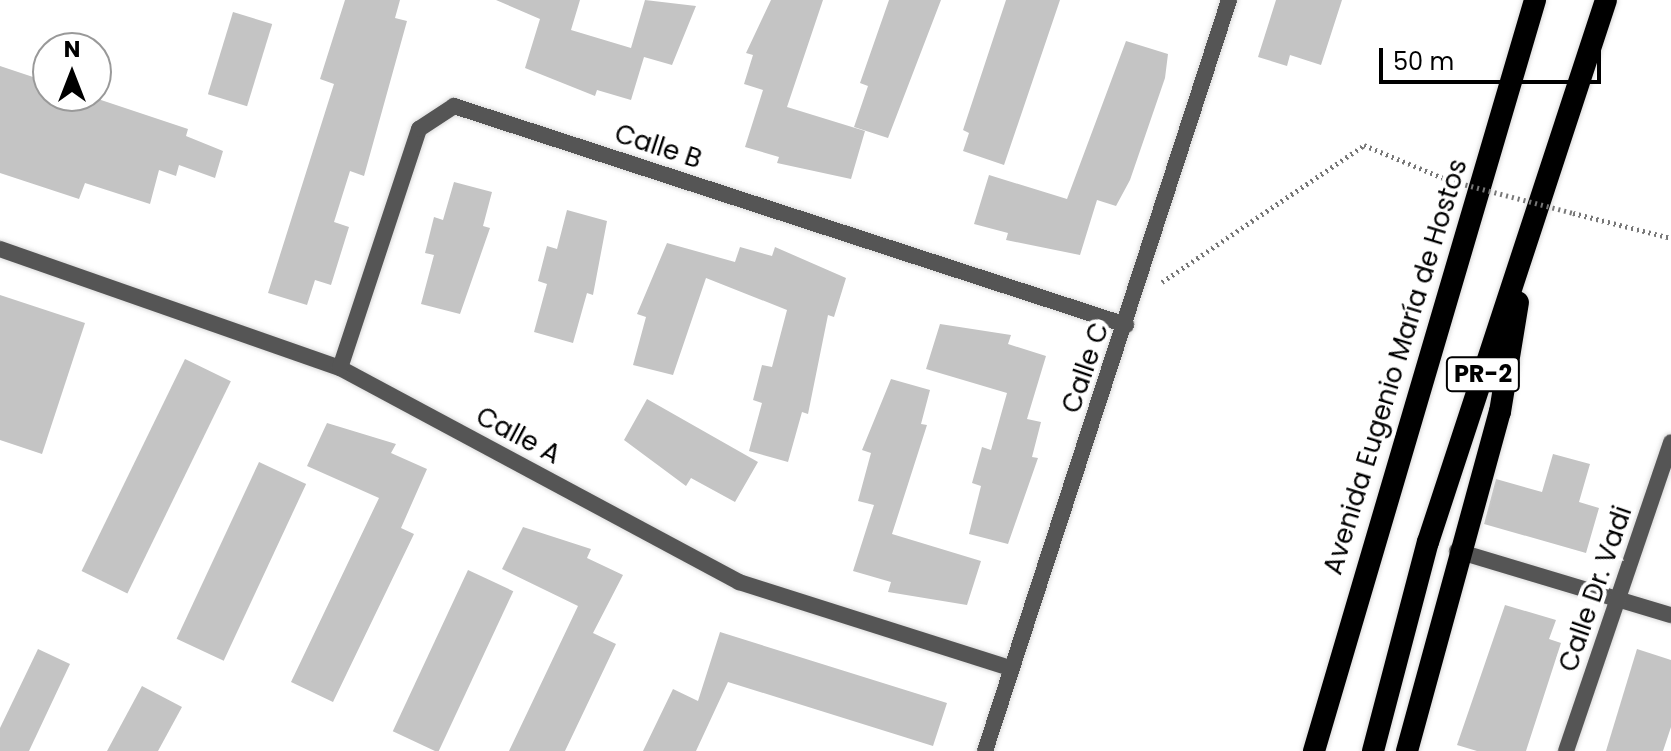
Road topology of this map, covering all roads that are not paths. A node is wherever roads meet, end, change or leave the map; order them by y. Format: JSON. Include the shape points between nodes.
{"nodes":[{"id":1,"x":1229,"y":0,"type":"edge"},
{"id":2,"x":1535,"y":0,"type":"edge"},
{"id":3,"x":1606,"y":0,"type":"edge"},
{"id":4,"x":1530,"y":231,"type":"junction"},
{"id":5,"x":0,"y":249,"type":"edge"},
{"id":6,"x":1126,"y":325,"type":"junction"},
{"id":7,"x":340,"y":368,"type":"junction"},
{"id":8,"x":1671,"y":442,"type":"edge"},
{"id":9,"x":1457,"y":551,"type":"junction"},
{"id":10,"x":1618,"y":599,"type":"junction"},
{"id":11,"x":1671,"y":615,"type":"edge"},
{"id":12,"x":1010,"y":668,"type":"junction"},
{"id":13,"x":985,"y":751,"type":"edge"},
{"id":14,"x":1314,"y":751,"type":"edge"},
{"id":15,"x":1373,"y":751,"type":"edge"},
{"id":16,"x":1407,"y":751,"type":"edge"},
{"id":17,"x":1566,"y":751,"type":"edge"}],
"edges":[{"from":1,"to":6,"type":"street","name":"Calle C"},
{"from":2,"to":14,"type":"highway","name":"Avenida Eugenio María de Hostos","number":"PR-2"},
{"from":3,"to":4,"type":"highway","number":"PR-2"},
{"from":4,"to":9,"type":"highway","via":[[1500,412]]},
{"from":4,"to":15,"type":"highway","number":"PR-2","via":[[1428,542]]},
{"from":5,"to":7,"type":"street","name":"Calle A"},
{"from":6,"to":7,"type":"street","name":"Calle B","via":[[454,106],[419,129]]},
{"from":6,"to":12,"type":"street","name":"Calle C"},
{"from":7,"to":12,"type":"street","name":"Calle A","via":[[739,582]]},
{"from":8,"to":10,"type":"street","name":"Calle Dr. Vadi"},
{"from":9,"to":10,"type":"street"},
{"from":9,"to":16,"type":"highway"},
{"from":10,"to":11,"type":"street"},
{"from":10,"to":17,"type":"street","name":"Calle Dr. Vadi"},
{"from":12,"to":13,"type":"street","name":"Calle C"}]}
